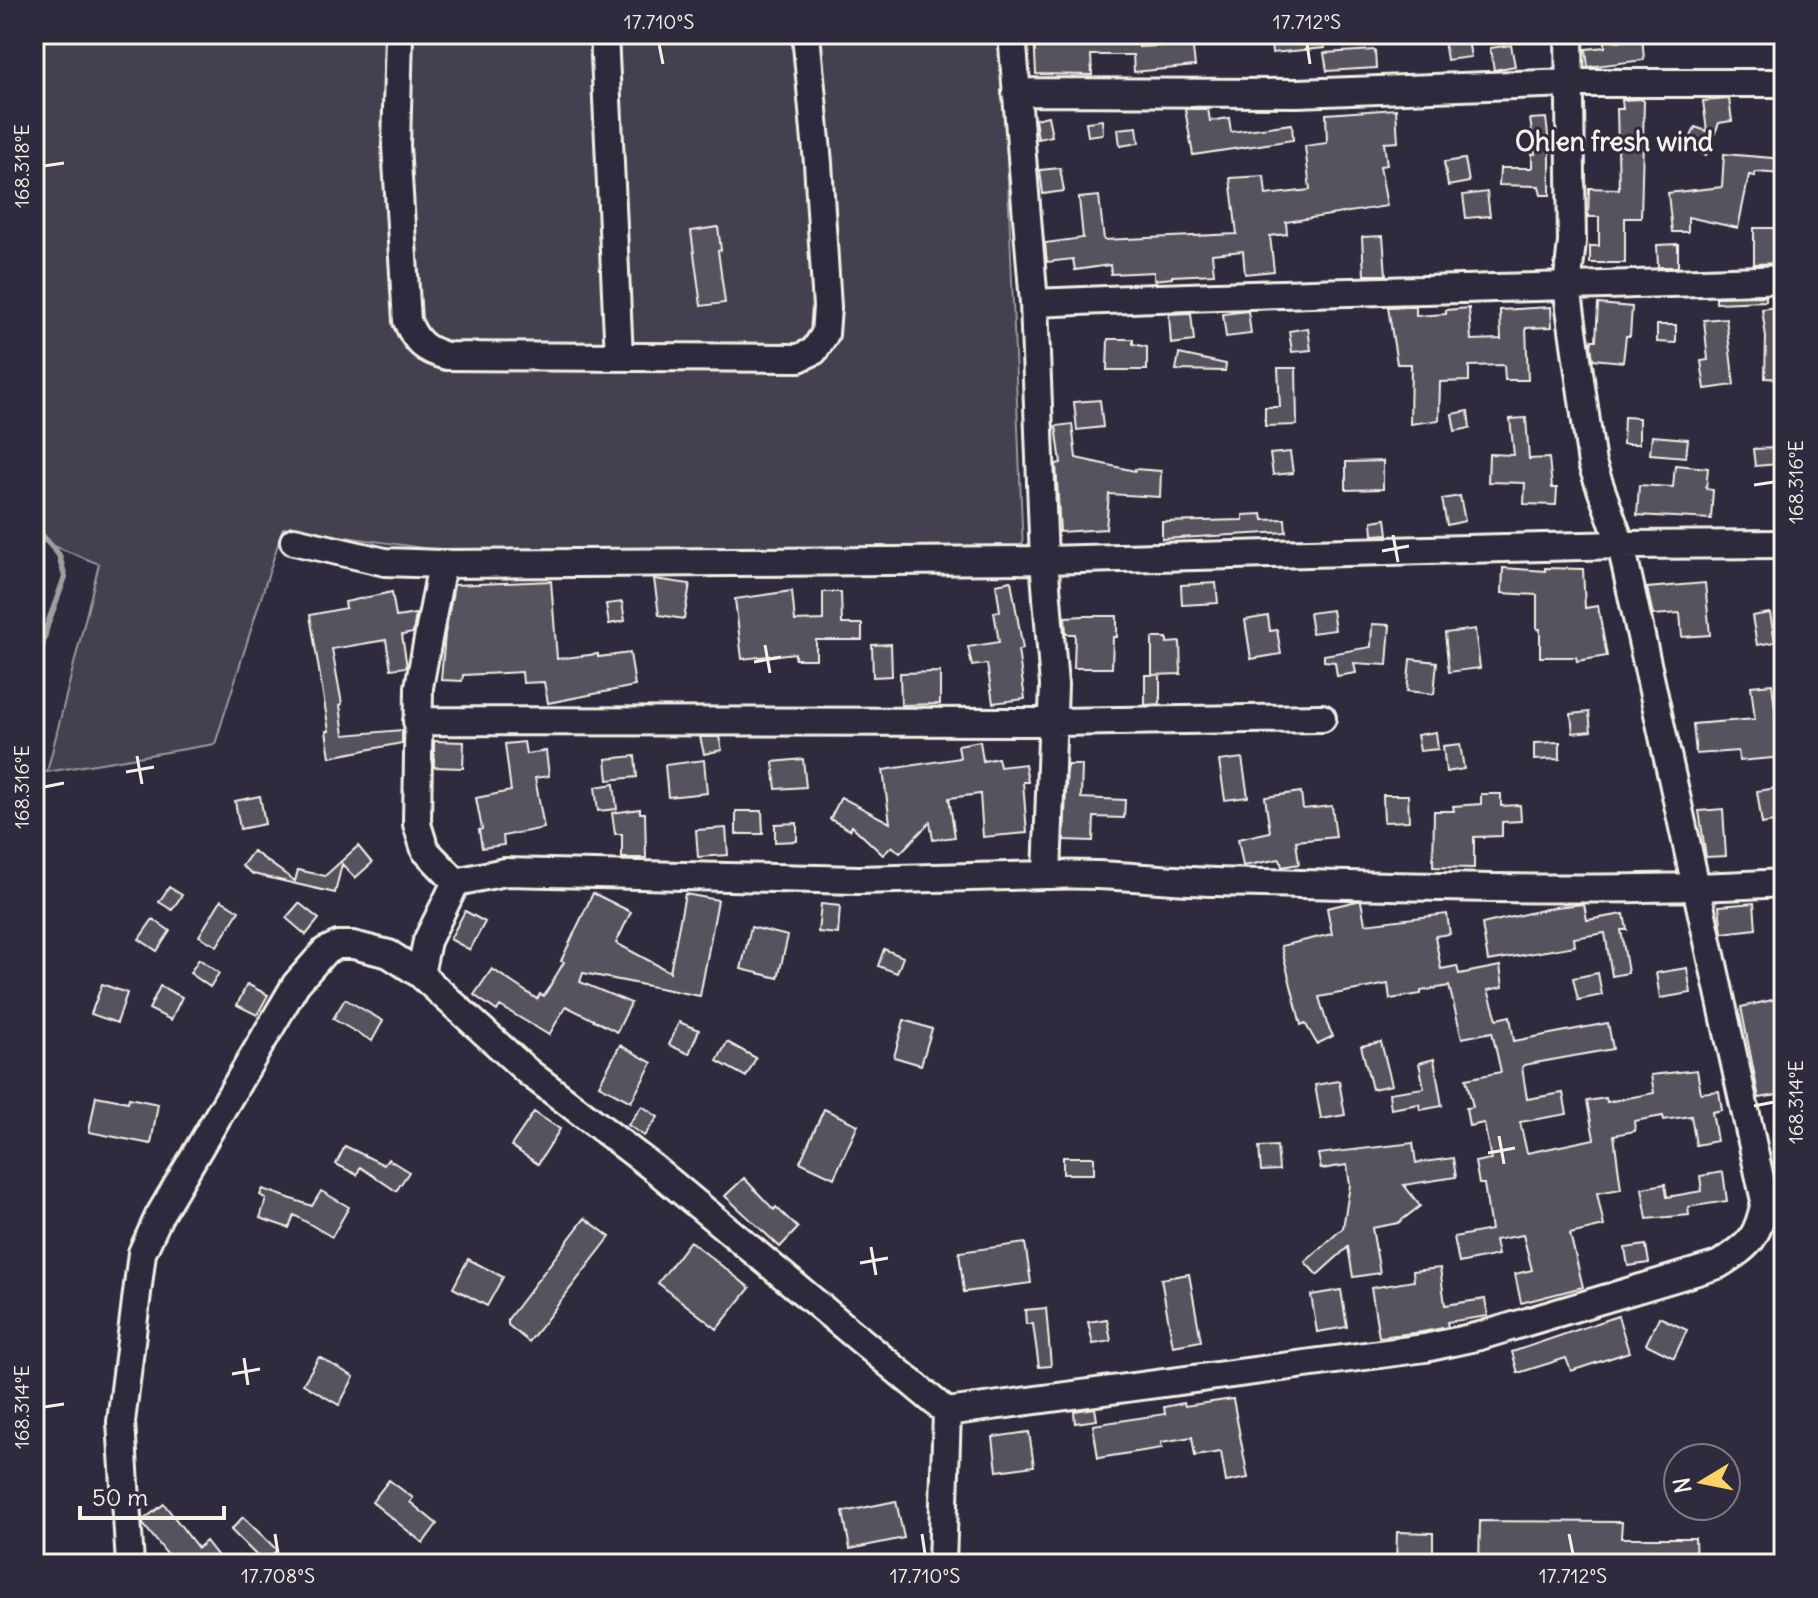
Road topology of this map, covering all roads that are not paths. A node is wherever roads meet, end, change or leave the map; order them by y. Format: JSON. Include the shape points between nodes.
{"nodes":[{"id":1,"x":399,"y":34,"type":"edge"},
{"id":2,"x":604,"y":34,"type":"edge"},
{"id":3,"x":806,"y":34,"type":"edge"},
{"id":4,"x":1012,"y":34,"type":"edge"},
{"id":5,"x":1569,"y":34,"type":"edge"},
{"id":6,"x":1571,"y":83,"type":"junction"},
{"id":7,"x":1784,"y":83,"type":"edge"},
{"id":8,"x":1016,"y":92,"type":"junction"},
{"id":9,"x":1784,"y":279,"type":"edge"},
{"id":10,"x":1567,"y":287,"type":"junction"},
{"id":11,"x":1034,"y":303,"type":"junction"},
{"id":12,"x":619,"y":357,"type":"junction"},
{"id":13,"x":294,"y":541,"type":"dead end"},
{"id":14,"x":1784,"y":544,"type":"edge"},
{"id":15,"x":1621,"y":545,"type":"junction"},
{"id":16,"x":1044,"y":560,"type":"junction"},
{"id":17,"x":442,"y":564,"type":"junction"},
{"id":18,"x":1322,"y":718,"type":"dead end"},
{"id":19,"x":417,"y":721,"type":"junction"},
{"id":20,"x":1054,"y":722,"type":"junction"},
{"id":21,"x":1047,"y":875,"type":"junction"},
{"id":22,"x":456,"y":882,"type":"junction"},
{"id":23,"x":1784,"y":883,"type":"edge"},
{"id":24,"x":1696,"y":888,"type":"junction"},
{"id":25,"x":420,"y":974,"type":"junction"},
{"id":26,"x":947,"y":1412,"type":"junction"},
{"id":27,"x":130,"y":1564,"type":"edge"},
{"id":28,"x":942,"y":1564,"type":"edge"}],
"edges":[{"from":1,"to":12,"type":"street","via":[[396,146],[405,292],[407,321],[419,345],[447,356]]},
{"from":2,"to":12,"type":"street"},
{"from":3,"to":12,"type":"street","via":[[825,334],[814,351],[799,358]]},
{"from":4,"to":8,"type":"street"},
{"from":5,"to":6,"type":"street"},
{"from":6,"to":7,"type":"street"},
{"from":6,"to":8,"type":"street","via":[[1297,93]]},
{"from":6,"to":10,"type":"street","via":[[1572,242]]},
{"from":8,"to":11,"type":"street"},
{"from":9,"to":10,"type":"street"},
{"from":10,"to":11,"type":"street"},
{"from":10,"to":15,"type":"street","via":[[1592,464]]},
{"from":11,"to":16,"type":"street"},
{"from":13,"to":17,"type":"street","via":[[385,562]]},
{"from":14,"to":15,"type":"street"},
{"from":15,"to":16,"type":"street"},
{"from":15,"to":24,"type":"street"},
{"from":16,"to":17,"type":"street"},
{"from":16,"to":20,"type":"street"},
{"from":17,"to":19,"type":"street"},
{"from":18,"to":20,"type":"street"},
{"from":19,"to":20,"type":"street"},
{"from":19,"to":22,"type":"street","via":[[417,824],[425,850]]},
{"from":20,"to":21,"type":"street"},
{"from":21,"to":22,"type":"street","via":[[859,880],[505,872]]},
{"from":21,"to":24,"type":"street"},
{"from":22,"to":25,"type":"street","via":[[427,941]]},
{"from":23,"to":24,"type":"street"},
{"from":24,"to":26,"type":"street","via":[[1765,1201],[1760,1227],[1744,1249],[1718,1265],[1425,1348]]},
{"from":25,"to":26,"type":"street","via":[[528,1072],[656,1170]]},
{"from":25,"to":27,"type":"street","via":[[389,954],[353,945],[325,951],[296,984],[159,1216],[142,1253],[121,1422]]},
{"from":26,"to":28,"type":"street"}]}
